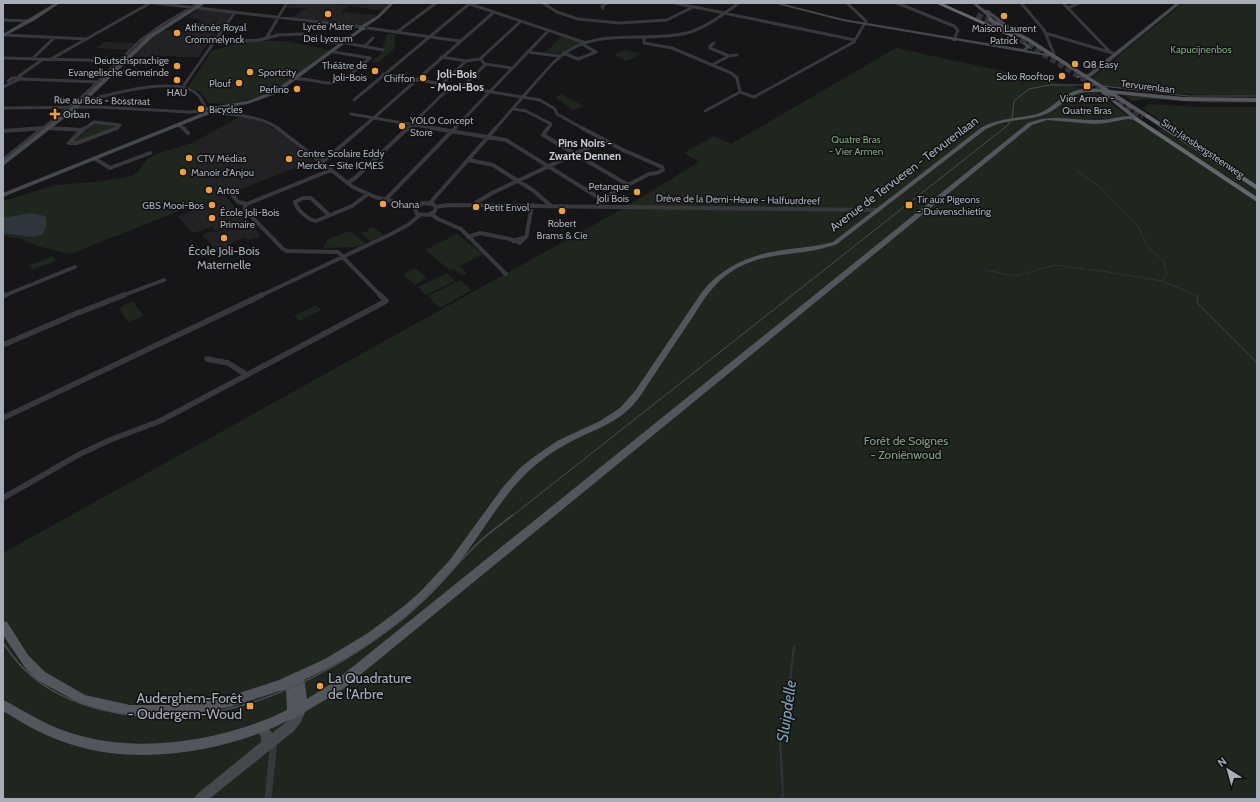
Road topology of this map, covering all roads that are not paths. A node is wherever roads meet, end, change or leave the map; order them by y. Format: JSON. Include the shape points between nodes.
{"nodes":[{"id":1,"x":58,"y":3,"type":"edge"},
{"id":2,"x":150,"y":3,"type":"edge"},
{"id":3,"x":154,"y":3,"type":"edge"},
{"id":4,"x":204,"y":3,"type":"edge"},
{"id":5,"x":287,"y":3,"type":"edge"},
{"id":6,"x":392,"y":3,"type":"edge"},
{"id":7,"x":395,"y":3,"type":"edge"},
{"id":8,"x":436,"y":3,"type":"edge"},
{"id":9,"x":465,"y":3,"type":"edge"},
{"id":10,"x":543,"y":3,"type":"edge"},
{"id":11,"x":607,"y":3,"type":"edge"},
{"id":12,"x":675,"y":3,"type":"edge"},
{"id":13,"x":739,"y":3,"type":"edge"},
{"id":14,"x":775,"y":3,"type":"edge"},
{"id":15,"x":787,"y":3,"type":"edge"},
{"id":16,"x":847,"y":3,"type":"edge"},
{"id":17,"x":897,"y":3,"type":"edge"},
{"id":18,"x":938,"y":3,"type":"edge"},
{"id":19,"x":942,"y":3,"type":"edge"},
{"id":20,"x":947,"y":3,"type":"edge"},
{"id":21,"x":952,"y":3,"type":"edge"},
{"id":22,"x":975,"y":3,"type":"edge"},
{"id":23,"x":1021,"y":3,"type":"edge"},
{"id":24,"x":1063,"y":3,"type":"edge"},
{"id":25,"x":1079,"y":3,"type":"edge"},
{"id":26,"x":1179,"y":3,"type":"edge"},
{"id":27,"x":469,"y":4,"type":"junction"},
{"id":28,"x":196,"y":6,"type":"edge"},
{"id":29,"x":689,"y":6,"type":"junction"},
{"id":30,"x":693,"y":7,"type":"junction"},
{"id":31,"x":603,"y":8,"type":"dead end"},
{"id":32,"x":1068,"y":8,"type":"junction"},
{"id":33,"x":686,"y":10,"type":"junction"},
{"id":34,"x":494,"y":12,"type":"junction"},
{"id":35,"x":234,"y":13,"type":"junction"},
{"id":36,"x":724,"y":13,"type":"junction"},
{"id":37,"x":279,"y":16,"type":"junction"},
{"id":38,"x":987,"y":17,"type":"junction"},
{"id":39,"x":3,"y":20,"type":"edge"},
{"id":40,"x":28,"y":21,"type":"junction"},
{"id":41,"x":519,"y":21,"type":"junction"},
{"id":42,"x":865,"y":22,"type":"junction"},
{"id":43,"x":365,"y":28,"type":"junction"},
{"id":44,"x":550,"y":30,"type":"junction"},
{"id":45,"x":397,"y":32,"type":"junction"},
{"id":46,"x":1013,"y":33,"type":"junction"},
{"id":47,"x":1045,"y":33,"type":"junction"},
{"id":48,"x":269,"y":34,"type":"junction"},
{"id":49,"x":279,"y":35,"type":"junction"},
{"id":50,"x":4,"y":36,"type":"edge"},
{"id":51,"x":428,"y":37,"type":"junction"},
{"id":52,"x":54,"y":38,"type":"junction"},
{"id":53,"x":266,"y":38,"type":"junction"},
{"id":54,"x":373,"y":38,"type":"dead end"},
{"id":55,"x":644,"y":38,"type":"junction"},
{"id":56,"x":954,"y":38,"type":"junction"},
{"id":57,"x":87,"y":39,"type":"junction"},
{"id":58,"x":628,"y":40,"type":"dead end"},
{"id":59,"x":855,"y":40,"type":"junction"},
{"id":60,"x":215,"y":42,"type":"junction"},
{"id":61,"x":459,"y":42,"type":"junction"},
{"id":62,"x":1025,"y":42,"type":"junction"},
{"id":63,"x":337,"y":43,"type":"dead end"},
{"id":64,"x":346,"y":43,"type":"junction"},
{"id":65,"x":644,"y":43,"type":"junction"},
{"id":66,"x":714,"y":43,"type":"dead end"},
{"id":67,"x":584,"y":44,"type":"junction"},
{"id":68,"x":365,"y":46,"type":"junction"},
{"id":69,"x":1016,"y":49,"type":"junction"},
{"id":70,"x":1025,"y":49,"type":"junction"},
{"id":71,"x":383,"y":50,"type":"dead end"},
{"id":72,"x":334,"y":52,"type":"junction"},
{"id":73,"x":527,"y":52,"type":"junction"},
{"id":74,"x":1040,"y":52,"type":"junction"},
{"id":75,"x":1110,"y":52,"type":"junction"},
{"id":76,"x":563,"y":54,"type":"junction"},
{"id":77,"x":1048,"y":54,"type":"junction"},
{"id":78,"x":1116,"y":54,"type":"junction"},
{"id":79,"x":737,"y":55,"type":"dead end"},
{"id":80,"x":559,"y":56,"type":"junction"},
{"id":81,"x":729,"y":56,"type":"junction"},
{"id":82,"x":1053,"y":56,"type":"junction"},
{"id":83,"x":3,"y":58,"type":"edge"},
{"id":84,"x":441,"y":58,"type":"junction"},
{"id":85,"x":32,"y":59,"type":"junction"},
{"id":86,"x":42,"y":59,"type":"junction"},
{"id":87,"x":480,"y":59,"type":"junction"},
{"id":88,"x":51,"y":60,"type":"junction"},
{"id":89,"x":120,"y":62,"type":"junction"},
{"id":90,"x":466,"y":62,"type":"junction"},
{"id":91,"x":485,"y":64,"type":"junction"},
{"id":92,"x":712,"y":65,"type":"junction"},
{"id":93,"x":511,"y":68,"type":"junction"},
{"id":94,"x":136,"y":71,"type":"dead end"},
{"id":95,"x":115,"y":72,"type":"junction"},
{"id":96,"x":383,"y":74,"type":"junction"},
{"id":97,"x":1082,"y":77,"type":"junction"},
{"id":98,"x":20,"y":78,"type":"junction"},
{"id":99,"x":3,"y":79,"type":"edge"},
{"id":100,"x":297,"y":79,"type":"junction"},
{"id":101,"x":10,"y":80,"type":"junction"},
{"id":102,"x":416,"y":80,"type":"junction"},
{"id":103,"x":99,"y":82,"type":"junction"},
{"id":104,"x":442,"y":84,"type":"junction"},
{"id":105,"x":1092,"y":86,"type":"junction"},
{"id":106,"x":3,"y":87,"type":"edge"},
{"id":107,"x":462,"y":87,"type":"junction"},
{"id":108,"x":182,"y":88,"type":"junction"},
{"id":109,"x":1099,"y":88,"type":"junction"},
{"id":110,"x":1087,"y":90,"type":"junction"},
{"id":111,"x":446,"y":91,"type":"junction"},
{"id":112,"x":489,"y":92,"type":"junction"},
{"id":113,"x":740,"y":92,"type":"junction"},
{"id":114,"x":1107,"y":93,"type":"junction"},
{"id":115,"x":84,"y":98,"type":"junction"},
{"id":116,"x":524,"y":98,"type":"junction"},
{"id":117,"x":354,"y":100,"type":"dead end"},
{"id":118,"x":1257,"y":100,"type":"edge"},
{"id":119,"x":1257,"y":104,"type":"edge"},
{"id":120,"x":1131,"y":105,"type":"junction"},
{"id":121,"x":69,"y":107,"type":"junction"},
{"id":122,"x":75,"y":107,"type":"junction"},
{"id":123,"x":3,"y":108,"type":"edge"},
{"id":124,"x":514,"y":109,"type":"junction"},
{"id":125,"x":213,"y":110,"type":"junction"},
{"id":126,"x":221,"y":111,"type":"junction"},
{"id":127,"x":705,"y":111,"type":"dead end"},
{"id":128,"x":1125,"y":111,"type":"junction"},
{"id":129,"x":203,"y":112,"type":"junction"},
{"id":130,"x":351,"y":114,"type":"dead end"},
{"id":131,"x":1139,"y":117,"type":"junction"},
{"id":132,"x":373,"y":118,"type":"junction"},
{"id":133,"x":1117,"y":119,"type":"junction"},
{"id":134,"x":411,"y":124,"type":"junction"},
{"id":135,"x":179,"y":125,"type":"junction"},
{"id":136,"x":46,"y":128,"type":"junction"},
{"id":137,"x":82,"y":130,"type":"junction"},
{"id":138,"x":451,"y":131,"type":"junction"},
{"id":139,"x":3,"y":132,"type":"edge"},
{"id":140,"x":188,"y":134,"type":"dead end"},
{"id":141,"x":488,"y":137,"type":"junction"},
{"id":142,"x":604,"y":140,"type":"junction"},
{"id":143,"x":150,"y":153,"type":"dead end"},
{"id":144,"x":577,"y":154,"type":"junction"},
{"id":145,"x":4,"y":158,"type":"edge"},
{"id":146,"x":95,"y":158,"type":"junction"},
{"id":147,"x":469,"y":160,"type":"junction"},
{"id":148,"x":320,"y":161,"type":"junction"},
{"id":149,"x":3,"y":164,"type":"edge"},
{"id":150,"x":549,"y":167,"type":"junction"},
{"id":151,"x":331,"y":170,"type":"junction"},
{"id":152,"x":519,"y":181,"type":"junction"},
{"id":153,"x":347,"y":183,"type":"junction"},
{"id":154,"x":628,"y":185,"type":"junction"},
{"id":155,"x":1257,"y":188,"type":"edge"},
{"id":156,"x":1257,"y":192,"type":"edge"},
{"id":157,"x":231,"y":193,"type":"dead end"},
{"id":158,"x":3,"y":194,"type":"edge"},
{"id":159,"x":368,"y":194,"type":"junction"},
{"id":160,"x":1257,"y":196,"type":"edge"},
{"id":161,"x":601,"y":199,"type":"junction"},
{"id":162,"x":385,"y":200,"type":"junction"},
{"id":163,"x":1257,"y":200,"type":"edge"},
{"id":164,"x":430,"y":203,"type":"junction"},
{"id":165,"x":247,"y":204,"type":"junction"},
{"id":166,"x":475,"y":205,"type":"junction"},
{"id":167,"x":532,"y":205,"type":"junction"},
{"id":168,"x":551,"y":206,"type":"junction"},
{"id":169,"x":597,"y":206,"type":"junction"},
{"id":170,"x":416,"y":207,"type":"junction"},
{"id":171,"x":436,"y":207,"type":"junction"},
{"id":172,"x":878,"y":210,"type":"junction"},
{"id":173,"x":328,"y":214,"type":"junction"},
{"id":174,"x":431,"y":214,"type":"junction"},
{"id":175,"x":420,"y":215,"type":"junction"},
{"id":176,"x":468,"y":237,"type":"junction"},
{"id":177,"x":343,"y":257,"type":"junction"},
{"id":178,"x":75,"y":267,"type":"dead end"},
{"id":179,"x":506,"y":274,"type":"dead end"},
{"id":180,"x":164,"y":280,"type":"dead end"},
{"id":181,"x":3,"y":296,"type":"edge"},
{"id":182,"x":3,"y":345,"type":"edge"},
{"id":183,"x":207,"y":359,"type":"dead end"},
{"id":184,"x":247,"y":375,"type":"junction"},
{"id":185,"x":3,"y":418,"type":"edge"},
{"id":186,"x":3,"y":498,"type":"edge"},
{"id":187,"x":3,"y":626,"type":"edge"},
{"id":188,"x":294,"y":680,"type":"junction"},
{"id":189,"x":3,"y":705,"type":"edge"},
{"id":190,"x":296,"y":712,"type":"junction"},
{"id":191,"x":261,"y":727,"type":"junction"},
{"id":192,"x":273,"y":739,"type":"junction"},
{"id":193,"x":200,"y":799,"type":"edge"},
{"id":194,"x":268,"y":799,"type":"edge"}],
"edges":[{"from":1,"to":40,"type":"street"},
{"from":2,"to":57,"type":"street"},
{"from":3,"to":28,"type":"street"},
{"from":4,"to":28,"type":"street"},
{"from":5,"to":37,"type":"street"},
{"from":6,"to":43,"type":"street"},
{"from":7,"to":43,"type":"street"},
{"from":8,"to":45,"type":"street"},
{"from":9,"to":27,"type":"street"},
{"from":10,"to":33,"type":"street","via":[[566,16],[598,22],[667,20]]},
{"from":11,"to":31,"type":"street","via":[[602,6]]},
{"from":12,"to":29,"type":"street"},
{"from":13,"to":36,"type":"street"},
{"from":14,"to":42,"type":"street"},
{"from":15,"to":42,"type":"street"},
{"from":16,"to":42,"type":"street"},
{"from":17,"to":56,"type":"street","via":[[954,26],[958,30]]},
{"from":18,"to":46,"type":"highway"},
{"from":19,"to":20,"type":"highway","via":[[976,16]]},
{"from":21,"to":38,"type":"highway"},
{"from":22,"to":38,"type":"street"},
{"from":22,"to":46,"type":"street"},
{"from":23,"to":47,"type":"street"},
{"from":24,"to":32,"type":"street"},
{"from":25,"to":32,"type":"street"},
{"from":26,"to":78,"type":"street"},
{"from":27,"to":34,"type":"street"},
{"from":27,"to":51,"type":"street"},
{"from":28,"to":35,"type":"street"},
{"from":28,"to":89,"type":"street","via":[[149,34]]},
{"from":28,"to":95,"type":"street","via":[[151,36]]},
{"from":29,"to":30,"type":"street"},
{"from":29,"to":33,"type":"street"},
{"from":30,"to":33,"type":"street"},
{"from":30,"to":36,"type":"street"},
{"from":32,"to":75,"type":"street"},
{"from":34,"to":41,"type":"street"},
{"from":34,"to":61,"type":"street"},
{"from":35,"to":37,"type":"street"},
{"from":35,"to":60,"type":"street"},
{"from":36,"to":55,"type":"street","via":[[692,32]]},
{"from":36,"to":59,"type":"street"},
{"from":37,"to":43,"type":"street"},
{"from":37,"to":48,"type":"street"},
{"from":38,"to":46,"type":"street","via":[[997,27]]},
{"from":39,"to":40,"type":"street"},
{"from":40,"to":50,"type":"street"},
{"from":41,"to":44,"type":"street"},
{"from":41,"to":87,"type":"street"},
{"from":42,"to":56,"type":"street"},
{"from":42,"to":59,"type":"street"},
{"from":43,"to":45,"type":"street"},
{"from":43,"to":64,"type":"street"},
{"from":43,"to":125,"type":"street","via":[[276,92],[256,100]]},
{"from":44,"to":67,"type":"street","via":[[582,40]]},
{"from":44,"to":73,"type":"street"},
{"from":45,"to":51,"type":"street"},
{"from":46,"to":62,"type":"main road"},
{"from":46,"to":77,"type":"main road"},
{"from":47,"to":75,"type":"street"},
{"from":47,"to":82,"type":"street"},
{"from":48,"to":49,"type":"street"},
{"from":48,"to":53,"type":"street"},
{"from":49,"to":53,"type":"street"},
{"from":49,"to":63,"type":"street","via":[[303,34],[310,39]]},
{"from":50,"to":52,"type":"street"},
{"from":51,"to":61,"type":"street"},
{"from":51,"to":96,"type":"street"},
{"from":52,"to":57,"type":"street"},
{"from":52,"to":85,"type":"street"},
{"from":53,"to":60,"type":"street"},
{"from":54,"to":68,"type":"street"},
{"from":55,"to":65,"type":"street"},
{"from":55,"to":67,"type":"street","via":[[610,39]]},
{"from":56,"to":69,"type":"street"},
{"from":57,"to":88,"type":"street"},
{"from":58,"to":65,"type":"street"},
{"from":59,"to":113,"type":"street","via":[[754,97]]},
{"from":60,"to":108,"type":"street"},
{"from":61,"to":84,"type":"street"},
{"from":62,"to":70,"type":"street","via":[[1029,46]]},
{"from":62,"to":74,"type":"main road"},
{"from":64,"to":68,"type":"street"},
{"from":64,"to":72,"type":"street"},
{"from":65,"to":92,"type":"street","via":[[672,48]]},
{"from":66,"to":81,"type":"street","via":[[710,48]]},
{"from":67,"to":76,"type":"street"},
{"from":67,"to":76,"type":"street","via":[[596,52],[578,59]]},
{"from":68,"to":71,"type":"street"},
{"from":69,"to":70,"type":"street"},
{"from":69,"to":77,"type":"street"},
{"from":70,"to":74,"type":"street"},
{"from":72,"to":100,"type":"street"},
{"from":72,"to":100,"type":"street","via":[[370,58],[335,83]]},
{"from":73,"to":80,"type":"street"},
{"from":73,"to":93,"type":"street"},
{"from":74,"to":77,"type":"main road"},
{"from":75,"to":78,"type":"street"},
{"from":76,"to":80,"type":"street"},
{"from":77,"to":82,"type":"street"},
{"from":77,"to":97,"type":"main road"},
{"from":78,"to":97,"type":"street","via":[[1090,76]]},
{"from":79,"to":81,"type":"street"},
{"from":80,"to":116,"type":"street"},
{"from":81,"to":92,"type":"street"},
{"from":82,"to":97,"type":"main road"},
{"from":83,"to":85,"type":"street"},
{"from":84,"to":90,"type":"street"},
{"from":84,"to":102,"type":"street"},
{"from":85,"to":86,"type":"street"},
{"from":86,"to":88,"type":"street"},
{"from":86,"to":98,"type":"street"},
{"from":87,"to":90,"type":"street"},
{"from":87,"to":91,"type":"street"},
{"from":88,"to":89,"type":"street"},
{"from":89,"to":103,"type":"street"},
{"from":90,"to":104,"type":"street"},
{"from":91,"to":93,"type":"street"},
{"from":91,"to":107,"type":"street"},
{"from":92,"to":113,"type":"street","via":[[736,76]]},
{"from":93,"to":112,"type":"street"},
{"from":94,"to":95,"type":"street"},
{"from":95,"to":115,"type":"street"},
{"from":96,"to":102,"type":"street"},
{"from":96,"to":117,"type":"street"},
{"from":97,"to":105,"type":"main road"},
{"from":97,"to":109,"type":"main road"},
{"from":98,"to":101,"type":"street"},
{"from":98,"to":103,"type":"street"},
{"from":99,"to":101,"type":"street"},
{"from":100,"to":126,"type":"street","via":[[271,96]]},
{"from":101,"to":106,"type":"street"},
{"from":102,"to":104,"type":"street"},
{"from":102,"to":132,"type":"street"},
{"from":103,"to":115,"type":"street"},
{"from":104,"to":111,"type":"street"},
{"from":105,"to":109,"type":"main road"},
{"from":105,"to":110,"type":"main road"},
{"from":107,"to":111,"type":"street"},
{"from":107,"to":112,"type":"street"},
{"from":108,"to":115,"type":"street","via":[[147,88]]},
{"from":108,"to":129,"type":"street","via":[[199,96]]},
{"from":109,"to":110,"type":"main road"},
{"from":109,"to":114,"type":"main road"},
{"from":110,"to":172,"type":"main road","name":"Avenue de Tervueren - Tervurenlaan","via":[[1072,92],[1044,113],[993,123]]},
{"from":111,"to":134,"type":"street"},
{"from":112,"to":116,"type":"street"},
{"from":112,"to":138,"type":"street"},
{"from":113,"to":127,"type":"street"},
{"from":114,"to":118,"type":"main road","name":"Tervurenlaan","via":[[1184,100]]},
{"from":114,"to":120,"type":"main road","via":[[1118,103]]},
{"from":114,"to":128,"type":"main road"},
{"from":115,"to":121,"type":"street"},
{"from":115,"to":122,"type":"street"},
{"from":116,"to":124,"type":"street"},
{"from":116,"to":142,"type":"street","via":[[540,100],[555,109],[557,114]]},
{"from":119,"to":120,"type":"main road","name":"Tervurenlaan","via":[[1147,100]]},
{"from":120,"to":128,"type":"main road"},
{"from":120,"to":131,"type":"main road"},
{"from":121,"to":122,"type":"street","name":"Rue au Bois - Bosstraat"},
{"from":121,"to":123,"type":"street","name":"Rue au Bois - Bosstraat"},
{"from":121,"to":136,"type":"street"},
{"from":122,"to":129,"type":"street","name":"Rue au Bois - Bosstraat"},
{"from":122,"to":136,"type":"street"},
{"from":124,"to":141,"type":"street"},
{"from":124,"to":144,"type":"street","via":[[526,111],[551,124],[543,135]]},
{"from":125,"to":126,"type":"street"},
{"from":125,"to":129,"type":"street"},
{"from":126,"to":148,"type":"street","via":[[252,117],[274,125]]},
{"from":128,"to":131,"type":"main road"},
{"from":128,"to":133,"type":"main road"},
{"from":129,"to":135,"type":"street"},
{"from":130,"to":132,"type":"street"},
{"from":131,"to":133,"type":"main road","via":[[1127,116]]},
{"from":131,"to":155,"type":"highway"},
{"from":131,"to":156,"type":"highway","name":"Sint-Jansbergsteenweg"},
{"from":131,"to":160,"type":"highway","name":"Sint-Jansbergsteenweg"},
{"from":131,"to":163,"type":"highway"},
{"from":132,"to":134,"type":"street"},
{"from":132,"to":148,"type":"street","via":[[326,159]]},
{"from":133,"to":190,"type":"main road","via":[[1100,123],[1046,119],[1030,124],[345,681]]},
{"from":134,"to":138,"type":"street"},
{"from":134,"to":153,"type":"street"},
{"from":135,"to":140,"type":"street"},
{"from":135,"to":146,"type":"street"},
{"from":136,"to":137,"type":"street"},
{"from":136,"to":139,"type":"street"},
{"from":136,"to":145,"type":"street"},
{"from":136,"to":149,"type":"street"},
{"from":137,"to":137,"type":"street","via":[[69,143],[77,143],[120,125],[94,122]]},
{"from":138,"to":141,"type":"street"},
{"from":138,"to":162,"type":"street"},
{"from":141,"to":147,"type":"street"},
{"from":141,"to":150,"type":"street","via":[[506,140]]},
{"from":142,"to":144,"type":"street"},
{"from":142,"to":154,"type":"street","via":[[662,167],[660,172],[649,174]]},
{"from":143,"to":146,"type":"street","via":[[110,168]]},
{"from":144,"to":150,"type":"street"},
{"from":144,"to":154,"type":"street"},
{"from":146,"to":158,"type":"street"},
{"from":147,"to":152,"type":"street","via":[[492,165]]},
{"from":147,"to":164,"type":"street"},
{"from":148,"to":151,"type":"street"},
{"from":150,"to":152,"type":"street"},
{"from":150,"to":161,"type":"street"},
{"from":151,"to":153,"type":"street"},
{"from":151,"to":165,"type":"street"},
{"from":152,"to":166,"type":"street","via":[[492,193]]},
{"from":152,"to":168,"type":"street","via":[[548,201]]},
{"from":153,"to":159,"type":"street"},
{"from":154,"to":161,"type":"street"},
{"from":157,"to":165,"type":"street","via":[[238,202]]},
{"from":159,"to":162,"type":"street"},
{"from":159,"to":173,"type":"street","via":[[352,206]]},
{"from":161,"to":169,"type":"street"},
{"from":162,"to":170,"type":"street"},
{"from":164,"to":170,"type":"street"},
{"from":164,"to":171,"type":"street"},
{"from":165,"to":177,"type":"street","via":[[246,210],[283,249],[334,251]]},
{"from":166,"to":167,"type":"street"},
{"from":166,"to":171,"type":"street"},
{"from":167,"to":168,"type":"street"},
{"from":167,"to":176,"type":"street","via":[[527,235],[513,241],[480,233]]},
{"from":168,"to":169,"type":"street"},
{"from":169,"to":172,"type":"street","name":"Drève de la Demi-Heure - Halfuurdreef"},
{"from":170,"to":175,"type":"street","via":[[414,211]]},
{"from":171,"to":174,"type":"street"},
{"from":172,"to":188,"type":"main road","name":"Avenue de Tervueren - Tervurenlaan","via":[[840,240],[829,245],[755,258],[724,274],[706,292],[629,404],[610,419],[539,457],[523,471],[495,504],[452,564],[408,610],[354,648]]},
{"from":173,"to":173,"type":"street","via":[[309,197],[295,202],[296,206],[312,220],[321,219]]},
{"from":174,"to":175,"type":"street"},
{"from":174,"to":176,"type":"street","via":[[461,229]]},
{"from":175,"to":177,"type":"street","via":[[399,230]]},
{"from":176,"to":179,"type":"street"},
{"from":177,"to":184,"type":"street","via":[[385,298],[385,302]]},
{"from":177,"to":185,"type":"street"},
{"from":178,"to":181,"type":"street"},
{"from":180,"to":182,"type":"street"},
{"from":183,"to":184,"type":"street","via":[[228,363]]},
{"from":184,"to":186,"type":"street","via":[[160,421],[80,454]]},
{"from":187,"to":188,"type":"main road","name":"Avenue de Tervueren - Tervurenlaan","via":[[24,659],[54,686],[115,709],[138,712],[187,711],[238,700]]},
{"from":188,"to":190,"type":"main road","via":[[290,687],[292,710]]},
{"from":189,"to":191,"type":"main road","via":[[60,734],[83,742],[112,747],[189,746]]},
{"from":190,"to":191,"type":"main road"},
{"from":190,"to":192,"type":"street"},
{"from":191,"to":192,"type":"street"},
{"from":192,"to":193,"type":"street"},
{"from":192,"to":194,"type":"street"}]}
